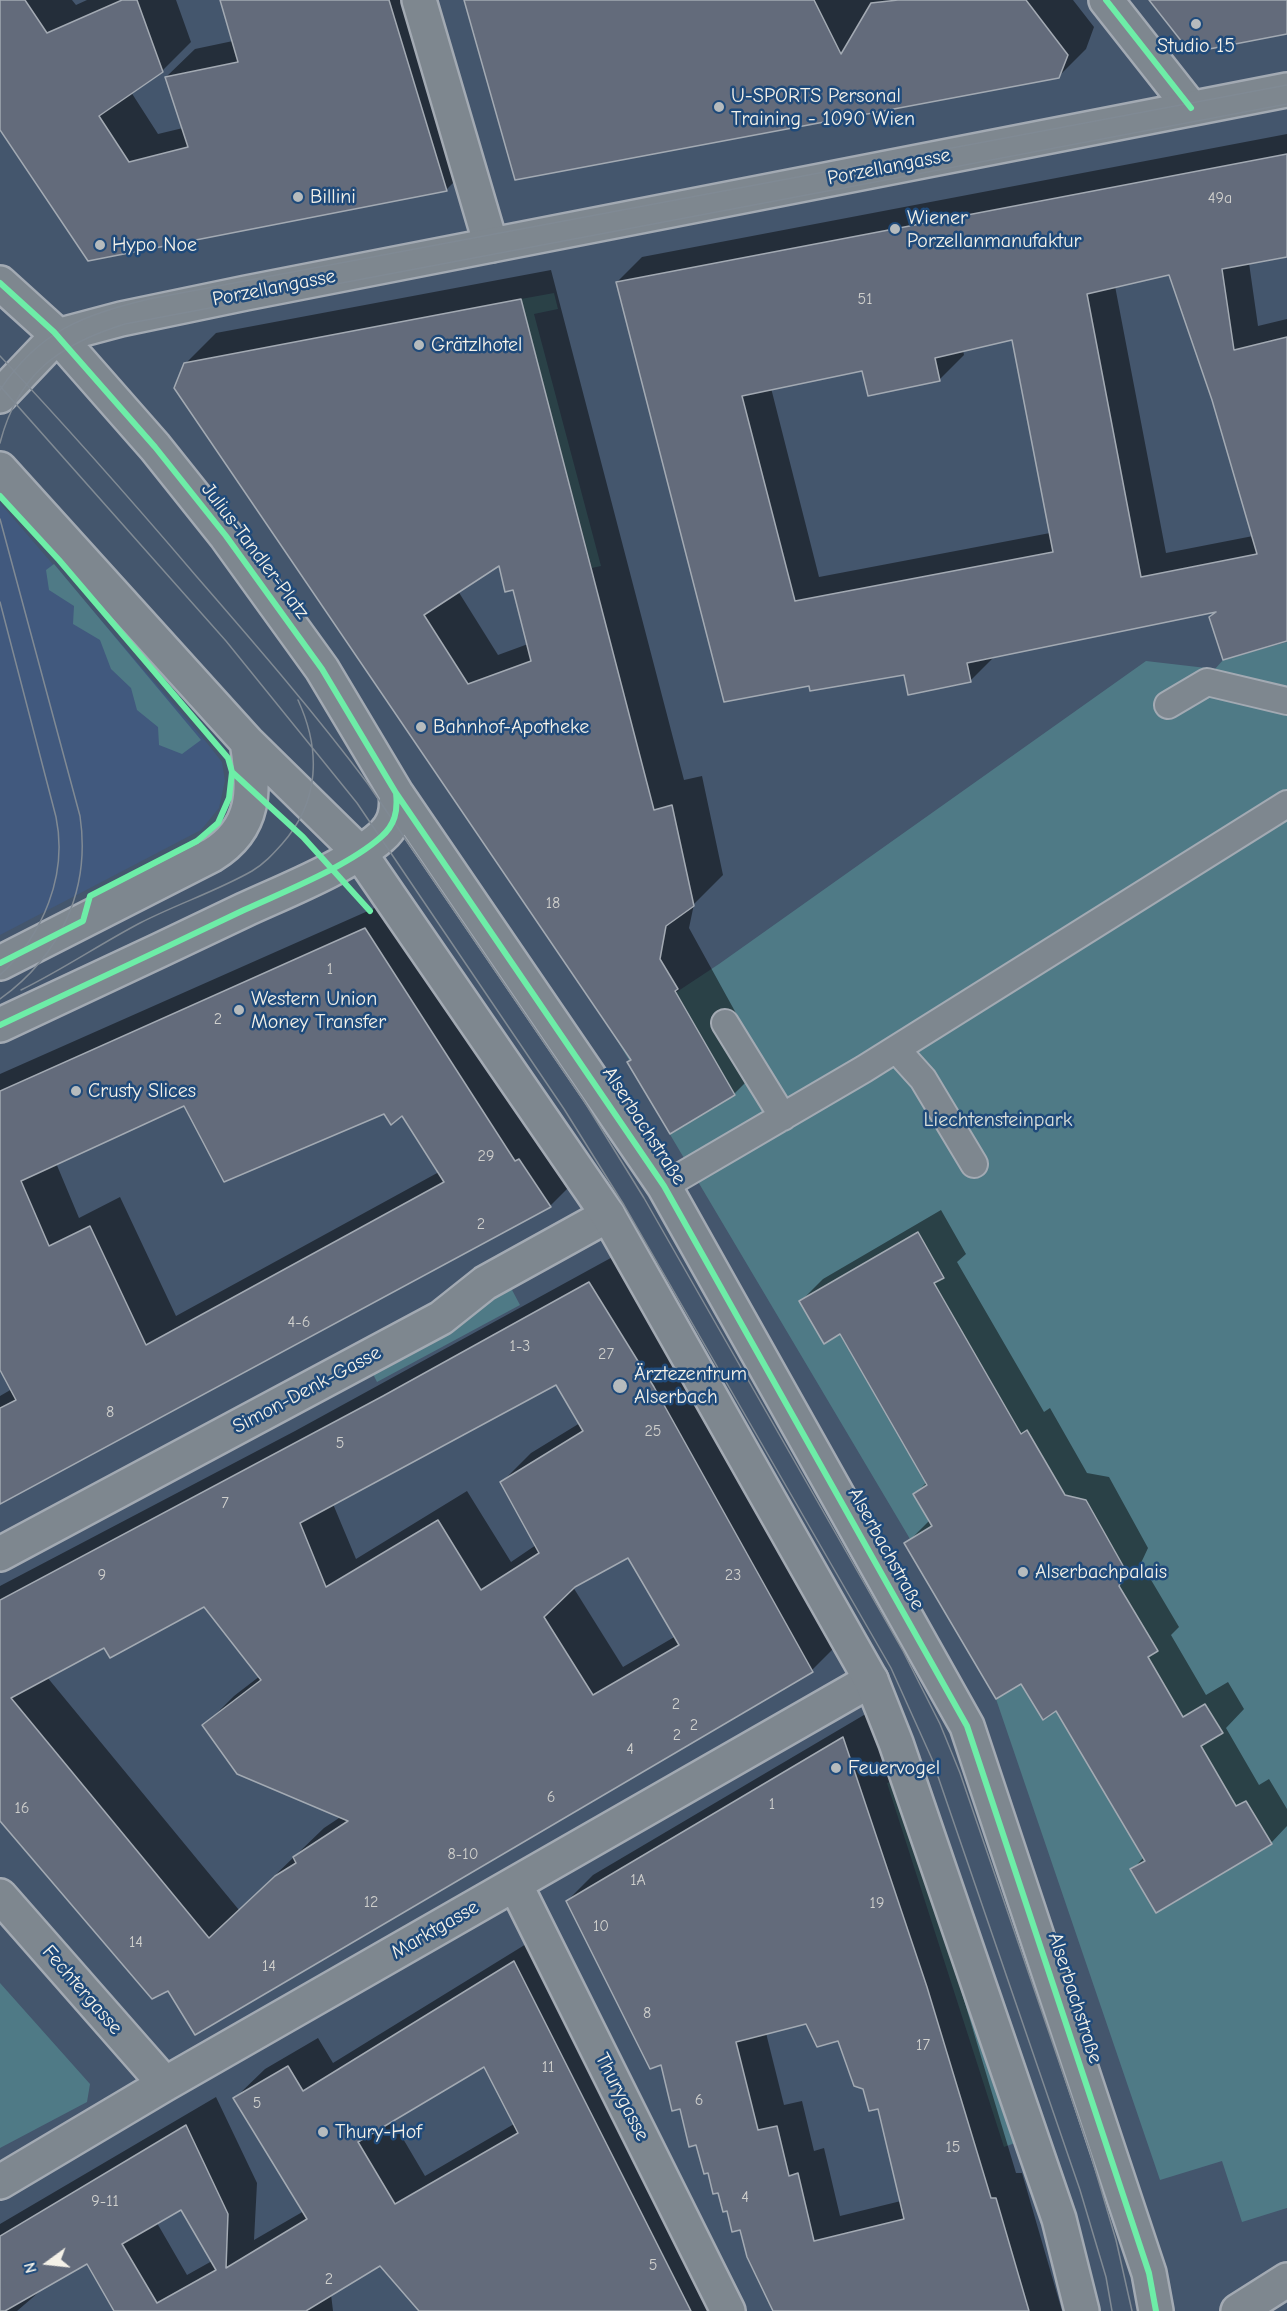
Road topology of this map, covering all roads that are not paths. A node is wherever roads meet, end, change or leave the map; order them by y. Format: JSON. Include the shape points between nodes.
{"nodes":[{"id":1,"x":419,"y":0,"type":"edge"},
{"id":2,"x":1106,"y":0,"type":"edge"},
{"id":3,"x":1287,"y":90,"type":"edge"},
{"id":4,"x":1191,"y":108,"type":"junction"},
{"id":5,"x":491,"y":245,"type":"junction"},
{"id":6,"x":0,"y":283,"type":"edge"},
{"id":7,"x":57,"y":336,"type":"junction"},
{"id":8,"x":0,"y":396,"type":"edge"},
{"id":9,"x":0,"y":470,"type":"edge"},
{"id":10,"x":1287,"y":701,"type":"edge"},
{"id":11,"x":1168,"y":705,"type":"dead end"},
{"id":12,"x":247,"y":742,"type":"junction"},
{"id":13,"x":396,"y":793,"type":"junction"},
{"id":14,"x":1287,"y":804,"type":"edge"},
{"id":15,"x":359,"y":852,"type":"junction"},
{"id":16,"x":449,"y":867,"type":"joint"},
{"id":17,"x":0,"y":963,"type":"edge"},
{"id":18,"x":725,"y":1023,"type":"dead end"},
{"id":19,"x":0,"y":1025,"type":"edge"},
{"id":20,"x":896,"y":1049,"type":"junction"},
{"id":21,"x":783,"y":1117,"type":"junction"},
{"id":22,"x":974,"y":1164,"type":"dead end"},
{"id":23,"x":664,"y":1186,"type":"junction"},
{"id":24,"x":608,"y":1215,"type":"junction"},
{"id":25,"x":0,"y":1554,"type":"edge"},
{"id":26,"x":871,"y":1680,"type":"junction"},
{"id":27,"x":515,"y":1884,"type":"junction"},
{"id":28,"x":0,"y":1896,"type":"edge"},
{"id":29,"x":165,"y":2084,"type":"junction"},
{"id":30,"x":0,"y":2182,"type":"edge"},
{"id":31,"x":1287,"y":2280,"type":"edge"},
{"id":32,"x":728,"y":2311,"type":"edge"},
{"id":33,"x":1082,"y":2311,"type":"edge"},
{"id":34,"x":1156,"y":2311,"type":"edge"},
{"id":35,"x":1238,"y":2311,"type":"edge"}],
"edges":[{"from":1,"to":5,"type":"street"},
{"from":2,"to":4,"type":"street"},
{"from":3,"to":4,"type":"street","name":"Porzellangasse"},
{"from":4,"to":5,"type":"street","name":"Porzellangasse"},
{"from":5,"to":7,"type":"street","name":"Porzellangasse","via":[[121,319]]},
{"from":6,"to":7,"type":"street","name":"Julius-Tandler-Platz"},
{"from":7,"to":8,"type":"street"},
{"from":7,"to":13,"type":"street","name":"Julius-Tandler-Platz","via":[[155,447],[226,536],[322,669]]},
{"from":9,"to":12,"type":"street"},
{"from":10,"to":11,"type":"lane","via":[[1207,682]]},
{"from":12,"to":15,"type":"street"},
{"from":12,"to":17,"type":"street","via":[[252,789],[244,821],[232,841],[212,855]]},
{"from":13,"to":15,"type":"street","via":[[394,822],[380,838]]},
{"from":13,"to":16,"type":"street","name":"Julius-Tandler-Platz"},
{"from":14,"to":20,"type":"lane"},
{"from":15,"to":19,"type":"street"},
{"from":15,"to":24,"type":"street"},
{"from":16,"to":23,"type":"street","name":"Alserbachstraße"},
{"from":18,"to":21,"type":"lane"},
{"from":20,"to":21,"type":"lane"},
{"from":20,"to":22,"type":"lane","via":[[923,1079]]},
{"from":21,"to":23,"type":"lane"},
{"from":23,"to":34,"type":"street","name":"Alserbachstraße","via":[[967,1726],[1149,2273]]},
{"from":24,"to":25,"type":"street","name":"Simon-Denk-Gasse","via":[[485,1282],[441,1318]]},
{"from":24,"to":26,"type":"street"},
{"from":26,"to":27,"type":"street","name":"Marktgasse"},
{"from":26,"to":33,"type":"street","via":[[1059,2219]]},
{"from":27,"to":29,"type":"street","name":"Marktgasse"},
{"from":27,"to":32,"type":"street","name":"Thurygasse"},
{"from":28,"to":29,"type":"street","name":"Fechtergasse"},
{"from":29,"to":30,"type":"street","name":"Marktgasse"},
{"from":31,"to":35,"type":"street"}]}
